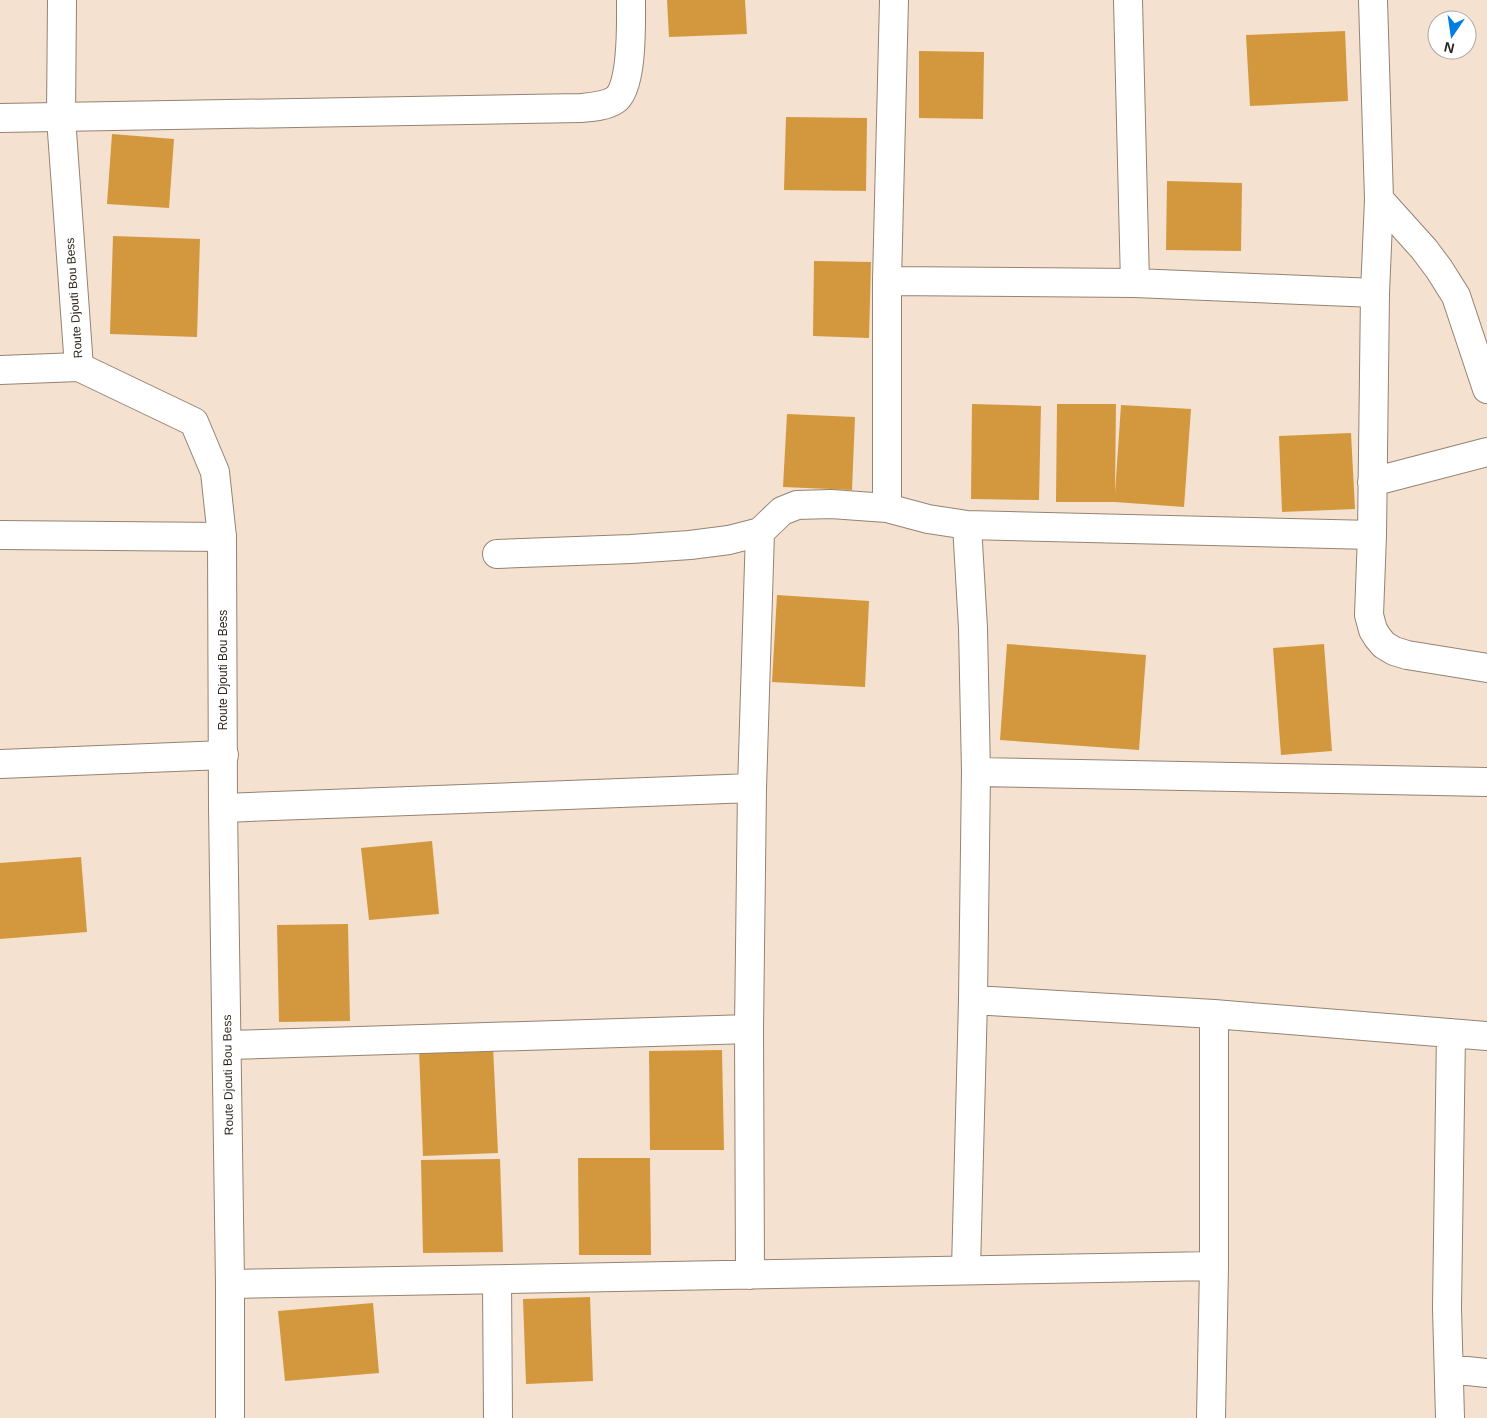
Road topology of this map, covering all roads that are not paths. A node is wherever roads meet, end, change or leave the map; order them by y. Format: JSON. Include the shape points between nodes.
{"nodes":[{"id":1,"x":62,"y":0,"type":"edge"},
{"id":2,"x":631,"y":0,"type":"edge"},
{"id":3,"x":894,"y":0,"type":"edge"},
{"id":4,"x":1128,"y":0,"type":"edge"},
{"id":5,"x":1373,"y":0,"type":"edge"},
{"id":6,"x":0,"y":118,"type":"edge"},
{"id":7,"x":61,"y":118,"type":"junction"},
{"id":8,"x":1379,"y":199,"type":"junction"},
{"id":9,"x":886,"y":281,"type":"junction"},
{"id":10,"x":1135,"y":283,"type":"junction"},
{"id":11,"x":1375,"y":293,"type":"junction"},
{"id":12,"x":78,"y":367,"type":"junction"},
{"id":13,"x":0,"y":370,"type":"edge"},
{"id":14,"x":1487,"y":389,"type":"edge"},
{"id":15,"x":1487,"y":452,"type":"edge"},
{"id":16,"x":1372,"y":482,"type":"junction"},
{"id":17,"x":887,"y":508,"type":"junction"},
{"id":18,"x":967,"y":525,"type":"junction"},
{"id":19,"x":760,"y":532,"type":"junction"},
{"id":20,"x":1372,"y":535,"type":"junction"},
{"id":21,"x":0,"y":536,"type":"edge"},
{"id":22,"x":222,"y":537,"type":"junction"},
{"id":23,"x":497,"y":554,"type":"dead end"},
{"id":24,"x":1487,"y":668,"type":"edge"},
{"id":25,"x":224,"y":755,"type":"junction"},
{"id":26,"x":0,"y":764,"type":"edge"},
{"id":27,"x":976,"y":772,"type":"junction"},
{"id":28,"x":1487,"y":782,"type":"edge"},
{"id":29,"x":752,"y":788,"type":"junction"},
{"id":30,"x":223,"y":808,"type":"junction"},
{"id":31,"x":973,"y":1000,"type":"junction"},
{"id":32,"x":1214,"y":1014,"type":"junction"},
{"id":33,"x":749,"y":1029,"type":"junction"},
{"id":34,"x":1451,"y":1033,"type":"junction"},
{"id":35,"x":1487,"y":1036,"type":"edge"},
{"id":36,"x":228,"y":1045,"type":"junction"},
{"id":37,"x":1214,"y":1266,"type":"junction"},
{"id":38,"x":966,"y":1270,"type":"junction"},
{"id":39,"x":750,"y":1275,"type":"junction"},
{"id":40,"x":497,"y":1280,"type":"junction"},
{"id":41,"x":230,"y":1284,"type":"junction"},
{"id":42,"x":1449,"y":1369,"type":"junction"},
{"id":43,"x":1487,"y":1373,"type":"edge"},
{"id":44,"x":230,"y":1418,"type":"edge"},
{"id":45,"x":498,"y":1418,"type":"edge"},
{"id":46,"x":1211,"y":1418,"type":"edge"},
{"id":47,"x":1450,"y":1418,"type":"edge"}],
"edges":[{"from":1,"to":7,"type":"street","name":"Route Djouti Bou Bess"},
{"from":2,"to":7,"type":"street","via":[[628,72],[624,91],[615,100],[599,106]]},
{"from":3,"to":9,"type":"street"},
{"from":4,"to":10,"type":"street"},
{"from":5,"to":8,"type":"street"},
{"from":6,"to":7,"type":"street"},
{"from":7,"to":12,"type":"street","name":"Route Djouti Bou Bess"},
{"from":8,"to":11,"type":"street"},
{"from":8,"to":14,"type":"street","via":[[1424,248],[1456,296]]},
{"from":9,"to":10,"type":"street"},
{"from":9,"to":17,"type":"street"},
{"from":10,"to":11,"type":"street"},
{"from":11,"to":16,"type":"street"},
{"from":12,"to":13,"type":"street"},
{"from":12,"to":22,"type":"street","name":"Route Djouti Bou Bess","via":[[194,422],[215,472]]},
{"from":15,"to":16,"type":"street"},
{"from":16,"to":20,"type":"street"},
{"from":17,"to":18,"type":"street"},
{"from":17,"to":19,"type":"street","via":[[797,505],[782,511]]},
{"from":18,"to":20,"type":"street"},
{"from":18,"to":27,"type":"street"},
{"from":19,"to":23,"type":"street","via":[[690,545]]},
{"from":19,"to":29,"type":"street"},
{"from":20,"to":24,"type":"street","via":[[1369,616],[1373,630],[1384,645],[1407,655]]},
{"from":21,"to":22,"type":"street"},
{"from":22,"to":25,"type":"street","name":"Route Djouti Bou Bess"},
{"from":25,"to":26,"type":"street"},
{"from":25,"to":30,"type":"street","name":"Route Djouti Bou Bess"},
{"from":27,"to":28,"type":"street"},
{"from":27,"to":31,"type":"street"},
{"from":29,"to":30,"type":"street"},
{"from":29,"to":33,"type":"street"},
{"from":30,"to":36,"type":"street","name":"Route Djouti Bou Bess"},
{"from":31,"to":32,"type":"street"},
{"from":31,"to":38,"type":"street"},
{"from":32,"to":34,"type":"street"},
{"from":32,"to":37,"type":"street"},
{"from":33,"to":36,"type":"street"},
{"from":33,"to":39,"type":"street"},
{"from":34,"to":35,"type":"street"},
{"from":34,"to":42,"type":"street"},
{"from":36,"to":41,"type":"street","name":"Route Djouti Bou Bess"},
{"from":37,"to":38,"type":"street"},
{"from":37,"to":46,"type":"street"},
{"from":38,"to":39,"type":"street"},
{"from":39,"to":40,"type":"street"},
{"from":40,"to":41,"type":"street"},
{"from":40,"to":45,"type":"street"},
{"from":41,"to":44,"type":"street","name":"Route Djouti Bou Bess"},
{"from":42,"to":43,"type":"street"},
{"from":42,"to":47,"type":"street"}]}
